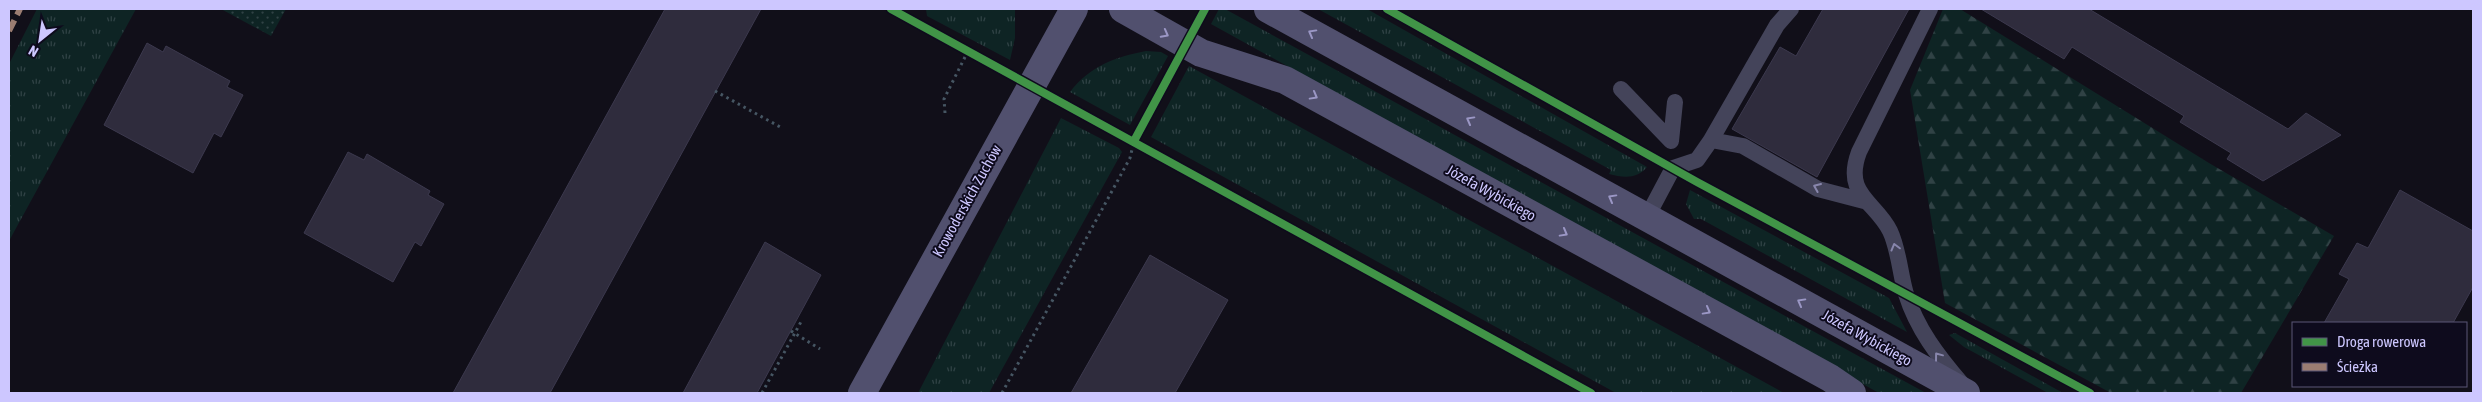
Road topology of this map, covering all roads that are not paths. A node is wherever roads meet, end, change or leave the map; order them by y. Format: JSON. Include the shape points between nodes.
{"nodes":[{"id":1,"x":1074,"y":9,"type":"edge"},
{"id":2,"x":1123,"y":9,"type":"edge"},
{"id":3,"x":1268,"y":9,"type":"edge"},
{"id":4,"x":1791,"y":9,"type":"edge"},
{"id":5,"x":1930,"y":9,"type":"edge"},
{"id":6,"x":1620,"y":89,"type":"dead end"},
{"id":7,"x":1675,"y":102,"type":"dead end"},
{"id":8,"x":1711,"y":140,"type":"junction"},
{"id":9,"x":1864,"y":201,"type":"junction"},
{"id":10,"x":1647,"y":217,"type":"junction"},
{"id":11,"x":862,"y":393,"type":"edge"},
{"id":12,"x":1852,"y":393,"type":"edge"},
{"id":13,"x":1968,"y":393,"type":"edge"}],
"edges":[{"from":1,"to":11,"type":"street","name":"Krowoderskich Zuchów"},
{"from":2,"to":12,"type":"street","name":"Józefa Wybickiego","one_way":true,"via":[[1200,53],[1285,80]]},
{"from":10,"to":3,"type":"street","name":"Józefa Wybickiego","one_way":true},
{"from":4,"to":8,"type":"lane","via":[[1777,25]]},
{"from":5,"to":9,"type":"lane","via":[[1855,164],[1855,178]]},
{"from":6,"to":7,"type":"lane","via":[[1671,140]]},
{"from":9,"to":8,"type":"lane","one_way":true,"via":[[1818,189],[1743,146]]},
{"from":8,"to":10,"type":"lane","via":[[1697,160],[1673,168]]},
{"from":13,"to":9,"type":"lane","one_way":true,"via":[[1923,335],[1906,294],[1890,232]]},
{"from":13,"to":10,"type":"street","name":"Józefa Wybickiego","one_way":true}]}
